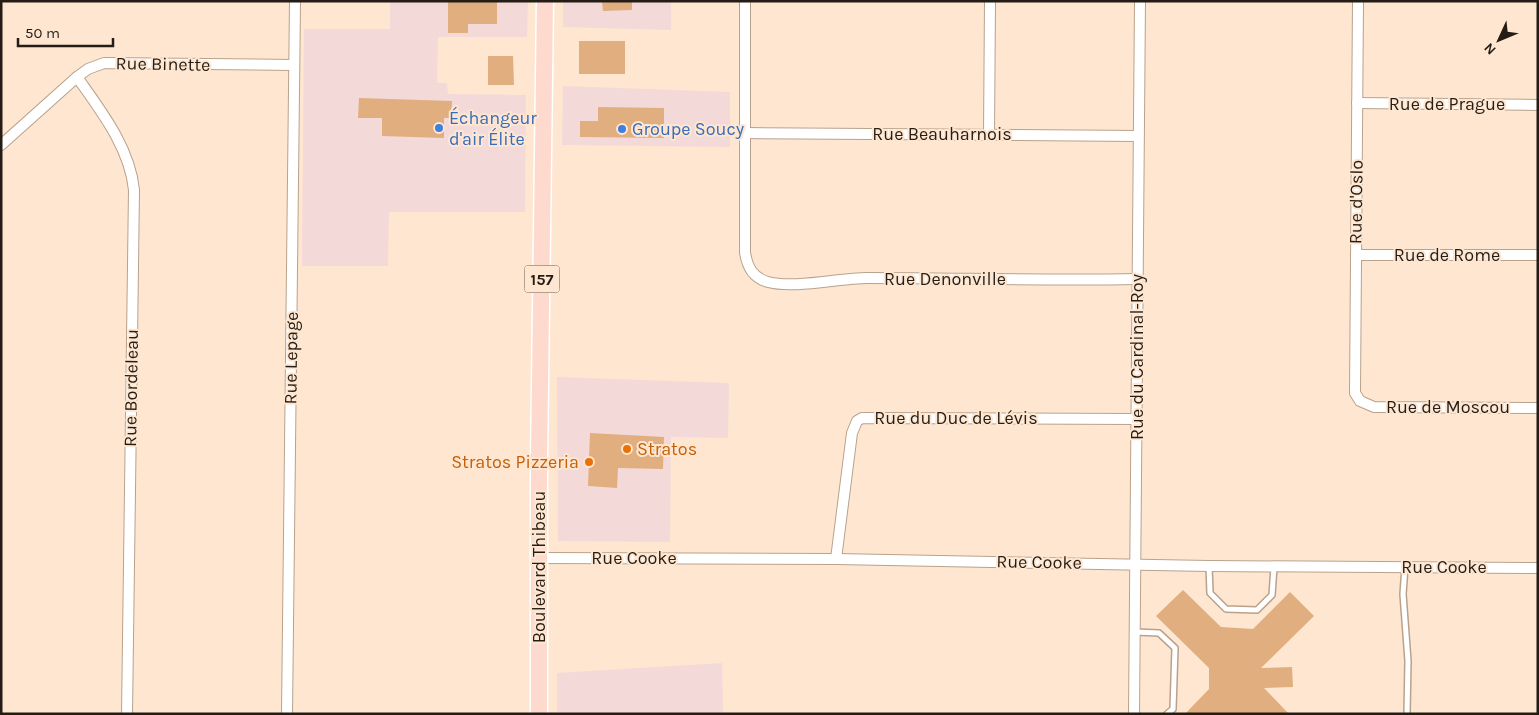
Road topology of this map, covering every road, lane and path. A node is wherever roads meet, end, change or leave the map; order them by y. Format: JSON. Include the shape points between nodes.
{"nodes":[{"id":1,"x":295,"y":1,"type":"edge"},
{"id":2,"x":545,"y":1,"type":"edge"},
{"id":3,"x":745,"y":1,"type":"edge"},
{"id":4,"x":990,"y":1,"type":"edge"},
{"id":5,"x":1140,"y":1,"type":"edge"},
{"id":6,"x":1358,"y":1,"type":"edge"},
{"id":7,"x":294,"y":65,"type":"junction"},
{"id":8,"x":77,"y":77,"type":"junction"},
{"id":9,"x":1357,"y":104,"type":"junction"},
{"id":10,"x":1538,"y":105,"type":"edge"},
{"id":11,"x":745,"y":133,"type":"junction"},
{"id":12,"x":989,"y":134,"type":"junction"},
{"id":13,"x":1138,"y":136,"type":"junction"},
{"id":14,"x":1,"y":145,"type":"edge"},
{"id":15,"x":1356,"y":255,"type":"junction"},
{"id":16,"x":1538,"y":256,"type":"edge"},
{"id":17,"x":1137,"y":279,"type":"junction"},
{"id":18,"x":1360,"y":401,"type":"joint"},
{"id":19,"x":1538,"y":408,"type":"edge"},
{"id":20,"x":1136,"y":419,"type":"junction"},
{"id":21,"x":540,"y":558,"type":"junction"},
{"id":22,"x":836,"y":559,"type":"junction"},
{"id":23,"x":1135,"y":564,"type":"junction"},
{"id":24,"x":1209,"y":566,"type":"junction"},
{"id":25,"x":1274,"y":566,"type":"junction"},
{"id":26,"x":1404,"y":567,"type":"junction"},
{"id":27,"x":1538,"y":568,"type":"edge"},
{"id":28,"x":1135,"y":632,"type":"junction"},
{"id":29,"x":126,"y":714,"type":"edge"},
{"id":30,"x":287,"y":714,"type":"edge"},
{"id":31,"x":539,"y":714,"type":"edge"},
{"id":32,"x":1134,"y":714,"type":"edge"},
{"id":33,"x":1167,"y":714,"type":"edge"},
{"id":34,"x":1407,"y":714,"type":"edge"}],
"edges":[{"from":1,"to":7,"type":"street","name":"Rue Lepage"},
{"from":2,"to":21,"type":"main road","name":"Boulevard Thibeau","number":"157"},
{"from":3,"to":11,"type":"street"},
{"from":4,"to":12,"type":"street"},
{"from":5,"to":13,"type":"street","name":"Rue du Cardinal-Roy"},
{"from":6,"to":9,"type":"street","name":"Rue d'Oslo"},
{"from":7,"to":8,"type":"street","name":"Rue Binette","via":[[114,62],[97,65]]},
{"from":7,"to":30,"type":"street","name":"Rue Lepage"},
{"from":8,"to":14,"type":"street","name":"Rue Binette"},
{"from":8,"to":29,"type":"street","name":"Rue Bordeleau","via":[[124,153],[132,172],[134,190]]},
{"from":9,"to":10,"type":"street","name":"Rue de Prague"},
{"from":9,"to":15,"type":"street","name":"Rue d'Oslo"},
{"from":11,"to":12,"type":"street","name":"Rue Beauharnois"},
{"from":11,"to":17,"type":"street","name":"Rue Denonville","via":[[745,252],[754,275],[774,283],[865,278]]},
{"from":12,"to":13,"type":"street","name":"Rue Beauharnois"},
{"from":13,"to":17,"type":"street","name":"Rue du Cardinal-Roy"},
{"from":15,"to":16,"type":"street","name":"Rue de Rome"},
{"from":15,"to":18,"type":"street","name":"Rue d'Oslo","via":[[1354,388]]},
{"from":17,"to":20,"type":"street","name":"Rue du Cardinal-Roy"},
{"from":18,"to":19,"type":"street","name":"Rue de Moscou","via":[[1374,407]]},
{"from":20,"to":22,"type":"street","name":"Rue du Duc de Lévis","via":[[862,418],[852,433]]},
{"from":20,"to":23,"type":"street","name":"Rue du Cardinal-Roy"},
{"from":21,"to":22,"type":"street","name":"Rue Cooke"},
{"from":21,"to":31,"type":"main road","name":"Boulevard Thibeau","number":"157"},
{"from":22,"to":23,"type":"street","name":"Rue Cooke"},
{"from":23,"to":24,"type":"street","name":"Rue Cooke"},
{"from":23,"to":28,"type":"street","name":"Rue du Cardinal-Roy"},
{"from":24,"to":25,"type":"street","name":"Rue Cooke"},
{"from":24,"to":25,"type":"lane","via":[[1210,593],[1226,609],[1257,610],[1272,595]]},
{"from":25,"to":26,"type":"street","name":"Rue Cooke"},
{"from":26,"to":27,"type":"street","name":"Rue Cooke"},
{"from":26,"to":34,"type":"lane"},
{"from":28,"to":32,"type":"street","name":"Rue du Cardinal-Roy"},
{"from":28,"to":33,"type":"lane","via":[[1160,632],[1175,648],[1173,709]]}]}
